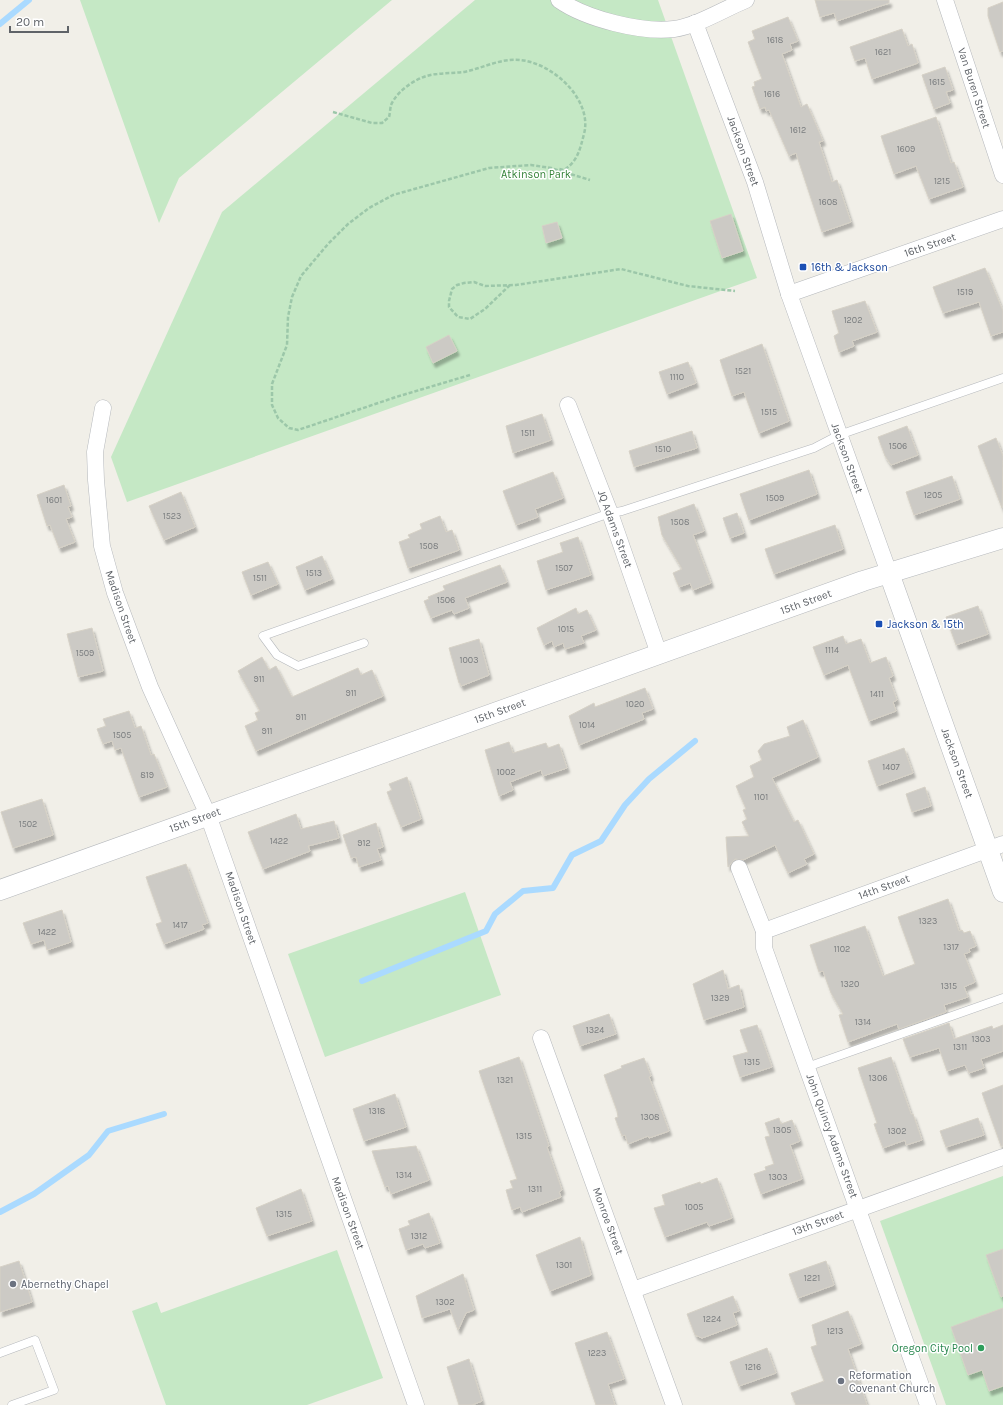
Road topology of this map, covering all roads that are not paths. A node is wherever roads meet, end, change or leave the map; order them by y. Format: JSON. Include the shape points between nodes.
{"nodes":[{"id":1,"x":559,"y":0,"type":"edge"},
{"id":2,"x":746,"y":0,"type":"edge"},
{"id":3,"x":946,"y":0,"type":"edge"},
{"id":4,"x":695,"y":23,"type":"junction"},
{"id":5,"x":1003,"y":175,"type":"edge"},
{"id":6,"x":1003,"y":219,"type":"edge"},
{"id":7,"x":789,"y":294,"type":"junction"},
{"id":8,"x":1003,"y":378,"type":"edge"},
{"id":9,"x":568,"y":405,"type":"dead end"},
{"id":10,"x":103,"y":408,"type":"dead end"},
{"id":11,"x":839,"y":435,"type":"junction"},
{"id":12,"x":610,"y":513,"type":"junction"},
{"id":13,"x":1003,"y":538,"type":"edge"},
{"id":14,"x":889,"y":573,"type":"junction"},
{"id":15,"x":364,"y":643,"type":"dead end"},
{"id":16,"x":659,"y":654,"type":"junction"},
{"id":17,"x":208,"y":815,"type":"junction"},
{"id":18,"x":996,"y":846,"type":"edge"},
{"id":19,"x":739,"y":868,"type":"dead end"},
{"id":20,"x":0,"y":890,"type":"edge"},
{"id":21,"x":1003,"y":892,"type":"edge"},
{"id":22,"x":764,"y":931,"type":"junction"},
{"id":23,"x":1003,"y":998,"type":"edge"},
{"id":24,"x":541,"y":1038,"type":"dead end"},
{"id":25,"x":807,"y":1067,"type":"junction"},
{"id":26,"x":1003,"y":1157,"type":"edge"},
{"id":27,"x":858,"y":1208,"type":"junction"},
{"id":28,"x":633,"y":1290,"type":"junction"},
{"id":29,"x":0,"y":1353,"type":"edge"},
{"id":30,"x":12,"y":1405,"type":"edge"},
{"id":31,"x":416,"y":1405,"type":"edge"},
{"id":32,"x":674,"y":1405,"type":"edge"},
{"id":33,"x":928,"y":1405,"type":"edge"}],
"edges":[{"from":1,"to":4,"type":"street","via":[[567,6],[612,23],[652,30],[675,29]]},
{"from":2,"to":4,"type":"street"},
{"from":3,"to":5,"type":"street","name":"Van Buren Street"},
{"from":4,"to":7,"type":"street","name":"Jackson Street","via":[[755,182]]},
{"from":6,"to":7,"type":"street","name":"16th Street"},
{"from":7,"to":11,"type":"street","name":"Jackson Street"},
{"from":8,"to":11,"type":"lane"},
{"from":9,"to":12,"type":"street","name":"JQ Adams Street"},
{"from":10,"to":17,"type":"street","name":"Madison Street","via":[[95,452],[98,511],[106,563],[150,687]]},
{"from":11,"to":12,"type":"lane","via":[[814,448]]},
{"from":11,"to":14,"type":"street","name":"Jackson Street"},
{"from":12,"to":15,"type":"lane","via":[[263,636],[277,655],[298,666]]},
{"from":12,"to":16,"type":"street","name":"JQ Adams Street"},
{"from":13,"to":14,"type":"street","name":"15th Street"},
{"from":14,"to":16,"type":"street","name":"15th Street"},
{"from":14,"to":18,"type":"street","name":"Jackson Street"},
{"from":16,"to":17,"type":"street","name":"15th Street"},
{"from":17,"to":20,"type":"street","name":"15th Street"},
{"from":17,"to":31,"type":"street","name":"Madison Street"},
{"from":18,"to":21,"type":"street","name":"Jackson Street"},
{"from":18,"to":22,"type":"street","name":"14th Street"},
{"from":19,"to":22,"type":"street","name":"John Quincy Adams Street"},
{"from":22,"to":25,"type":"street","name":"John Quincy Adams Street","via":[[764,948]]},
{"from":23,"to":25,"type":"lane"},
{"from":24,"to":28,"type":"street","name":"Monroe Street"},
{"from":25,"to":27,"type":"street","name":"John Quincy Adams Street"},
{"from":26,"to":27,"type":"street","name":"13th Street"},
{"from":27,"to":28,"type":"street","name":"13th Street"},
{"from":27,"to":33,"type":"street","name":"John Quincy Adams Street"},
{"from":28,"to":32,"type":"street","name":"Monroe Street"},
{"from":29,"to":30,"type":"lane","via":[[35,1340],[54,1390]]}]}
